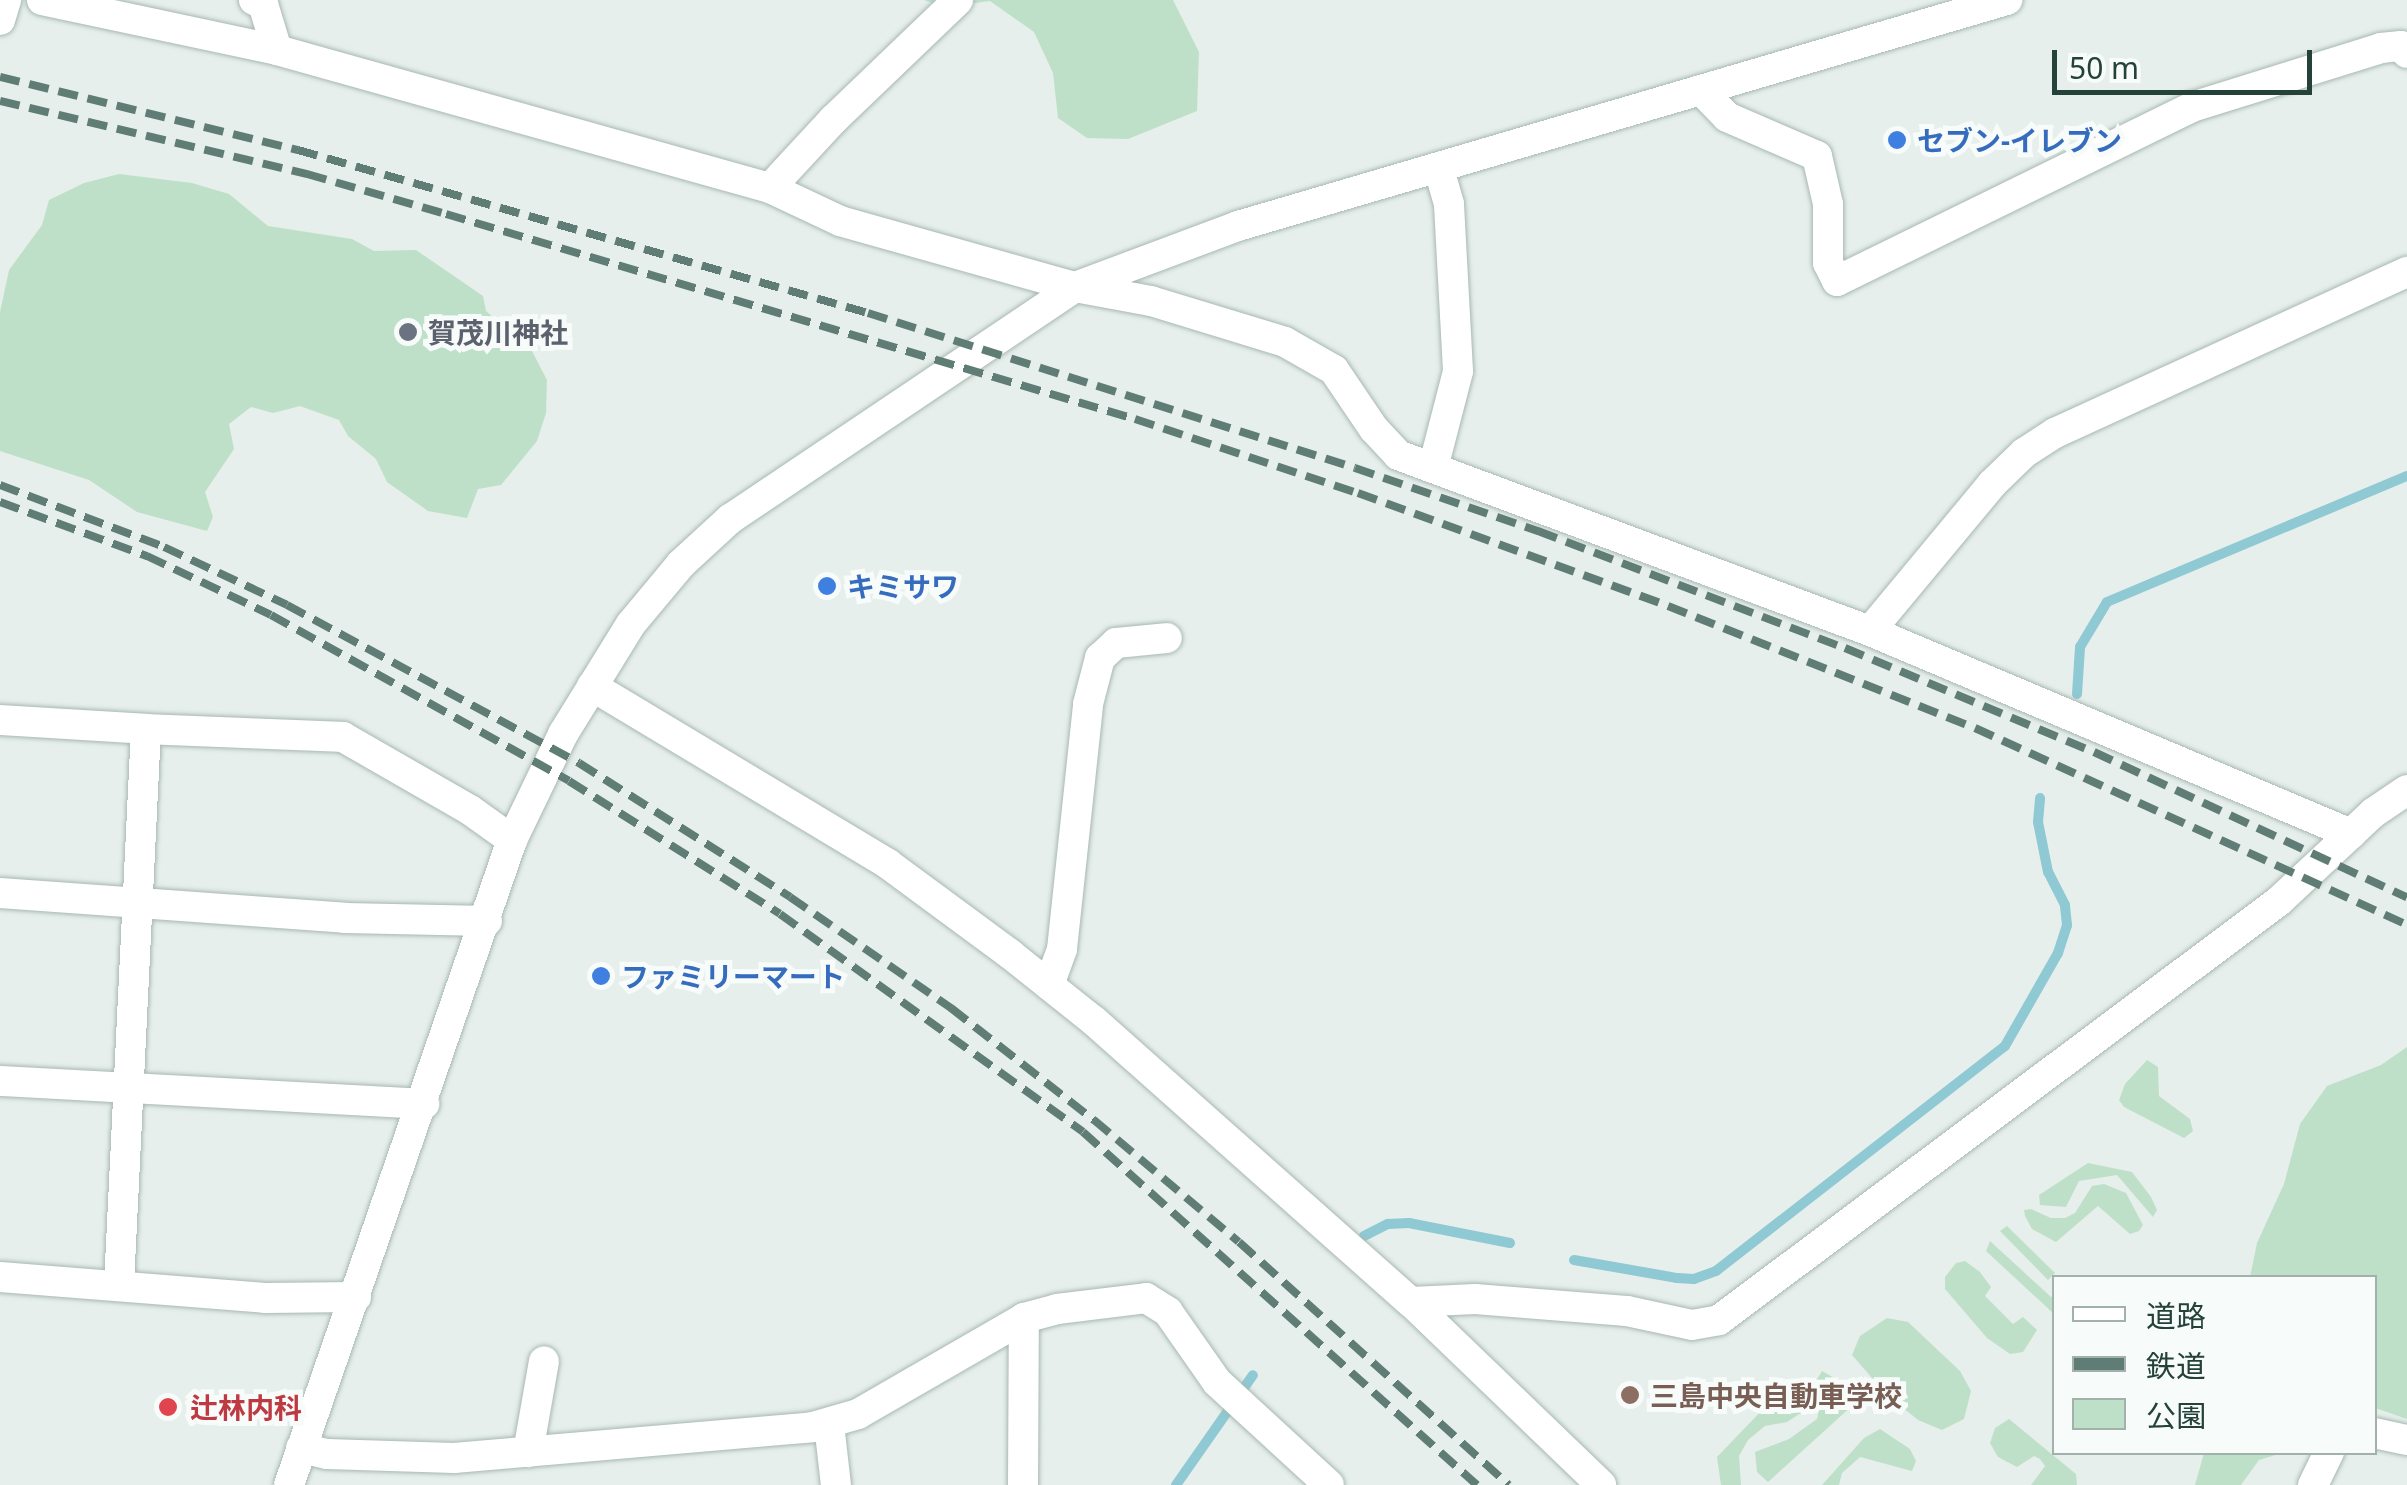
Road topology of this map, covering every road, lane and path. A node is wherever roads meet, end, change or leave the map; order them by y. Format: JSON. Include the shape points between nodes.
{"nodes":[{"id":1,"x":6,"y":0,"type":"edge"},
{"id":2,"x":42,"y":0,"type":"edge"},
{"id":3,"x":254,"y":0,"type":"edge"},
{"id":4,"x":958,"y":0,"type":"edge"},
{"id":5,"x":2006,"y":0,"type":"edge"},
{"id":6,"x":0,"y":20,"type":"edge"},
{"id":7,"x":277,"y":50,"type":"junction"},
{"id":8,"x":2407,"y":53,"type":"edge"},
{"id":9,"x":1701,"y":90,"type":"junction"},
{"id":10,"x":1439,"y":168,"type":"junction"},
{"id":11,"x":770,"y":188,"type":"junction"},
{"id":12,"x":2407,"y":272,"type":"edge"},
{"id":13,"x":1075,"y":287,"type":"junction"},
{"id":14,"x":1433,"y":468,"type":"junction"},
{"id":15,"x":1870,"y":630,"type":"junction"},
{"id":16,"x":1167,"y":638,"type":"dead end"},
{"id":17,"x":592,"y":686,"type":"junction"},
{"id":18,"x":0,"y":720,"type":"edge"},
{"id":19,"x":146,"y":729,"type":"junction"},
{"id":20,"x":2407,"y":790,"type":"edge"},
{"id":21,"x":2350,"y":834,"type":"junction"},
{"id":22,"x":512,"y":840,"type":"junction"},
{"id":23,"x":0,"y":893,"type":"edge"},
{"id":24,"x":138,"y":900,"type":"junction"},
{"id":25,"x":487,"y":921,"type":"junction"},
{"id":26,"x":1049,"y":985,"type":"junction"},
{"id":27,"x":0,"y":1081,"type":"edge"},
{"id":28,"x":128,"y":1088,"type":"junction"},
{"id":29,"x":424,"y":1104,"type":"junction"},
{"id":30,"x":0,"y":1277,"type":"edge"},
{"id":31,"x":119,"y":1285,"type":"junction"},
{"id":32,"x":356,"y":1297,"type":"junction"},
{"id":33,"x":1411,"y":1302,"type":"junction"},
{"id":34,"x":1024,"y":1318,"type":"junction"},
{"id":35,"x":544,"y":1362,"type":"dead end"},
{"id":36,"x":829,"y":1424,"type":"junction"},
{"id":37,"x":2377,"y":1433,"type":"edge"},
{"id":38,"x":2407,"y":1440,"type":"edge"},
{"id":39,"x":302,"y":1448,"type":"junction"},
{"id":40,"x":528,"y":1452,"type":"junction"},
{"id":41,"x":2328,"y":1455,"type":"edge"},
{"id":42,"x":452,"y":1472,"type":"edge"},
{"id":43,"x":289,"y":1485,"type":"edge"},
{"id":44,"x":836,"y":1485,"type":"edge"},
{"id":45,"x":1023,"y":1485,"type":"edge"},
{"id":46,"x":1328,"y":1485,"type":"edge"},
{"id":47,"x":1600,"y":1485,"type":"edge"},
{"id":48,"x":2313,"y":1485,"type":"edge"}],
"edges":[{"from":1,"to":6,"type":"street"},
{"from":2,"to":7,"type":"street"},
{"from":3,"to":7,"type":"street","via":[[263,4]]},
{"from":4,"to":11,"type":"street"},
{"from":5,"to":9,"type":"street"},
{"from":7,"to":11,"type":"street"},
{"from":8,"to":9,"type":"street","via":[[2401,46],[2381,48],[2192,107],[1837,281],[1828,263],[1828,204],[1816,156],[1727,116]]},
{"from":9,"to":10,"type":"street"},
{"from":10,"to":13,"type":"street","via":[[1238,226]]},
{"from":10,"to":14,"type":"street","via":[[1449,204],[1458,372]]},
{"from":11,"to":13,"type":"street","via":[[840,221]]},
{"from":12,"to":15,"type":"street","via":[[2055,432],[1992,484]]},
{"from":13,"to":14,"type":"street","via":[[1150,301],[1316,356],[1334,370],[1387,446]]},
{"from":13,"to":17,"type":"street","via":[[730,519],[656,592]]},
{"from":14,"to":15,"type":"street"},
{"from":15,"to":21,"type":"street"},
{"from":16,"to":26,"type":"street","via":[[1116,643],[1100,658],[1088,704],[1062,949]]},
{"from":17,"to":22,"type":"street"},
{"from":17,"to":26,"type":"street","via":[[888,864]]},
{"from":18,"to":19,"type":"street"},
{"from":19,"to":22,"type":"street","via":[[343,737]]},
{"from":19,"to":24,"type":"street"},
{"from":20,"to":21,"type":"street"},
{"from":21,"to":33,"type":"street","via":[[2279,901],[1719,1320],[1692,1325],[1626,1310]]},
{"from":22,"to":25,"type":"street"},
{"from":23,"to":24,"type":"street"},
{"from":24,"to":25,"type":"street","via":[[346,918]]},
{"from":24,"to":28,"type":"street"},
{"from":25,"to":29,"type":"street"},
{"from":26,"to":33,"type":"street"},
{"from":27,"to":28,"type":"street"},
{"from":28,"to":29,"type":"street"},
{"from":28,"to":31,"type":"street"},
{"from":29,"to":32,"type":"street"},
{"from":30,"to":31,"type":"street"},
{"from":31,"to":32,"type":"street","via":[[264,1298]]},
{"from":32,"to":39,"type":"street"},
{"from":33,"to":47,"type":"street"},
{"from":34,"to":36,"type":"street","via":[[858,1414]]},
{"from":34,"to":45,"type":"street"},
{"from":34,"to":46,"type":"street","via":[[1118,1299],[1156,1301],[1222,1386]]},
{"from":35,"to":40,"type":"street"},
{"from":36,"to":40,"type":"street"},
{"from":36,"to":44,"type":"street"},
{"from":37,"to":38,"type":"street"},
{"from":39,"to":42,"type":"street"},
{"from":39,"to":43,"type":"street"},
{"from":40,"to":42,"type":"street"},
{"from":41,"to":48,"type":"street"}]}
